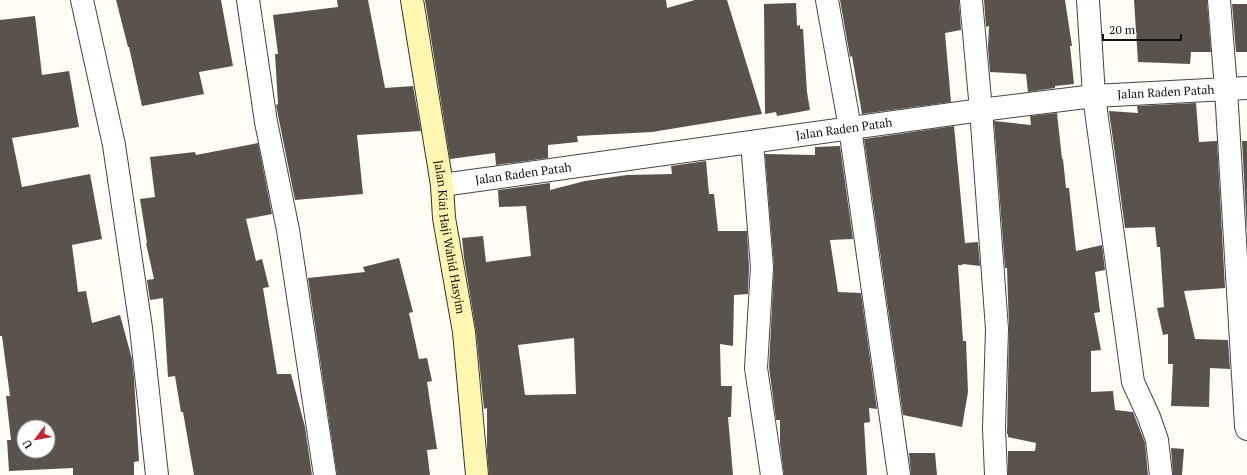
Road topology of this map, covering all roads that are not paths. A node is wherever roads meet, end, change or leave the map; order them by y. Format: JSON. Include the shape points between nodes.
{"nodes":[{"id":1,"x":82,"y":0,"type":"edge"},
{"id":2,"x":248,"y":0,"type":"edge"},
{"id":3,"x":412,"y":0,"type":"edge"},
{"id":4,"x":827,"y":0,"type":"edge"},
{"id":5,"x":971,"y":0,"type":"edge"},
{"id":6,"x":1088,"y":0,"type":"edge"},
{"id":7,"x":1219,"y":0,"type":"edge"},
{"id":8,"x":1237,"y":88,"type":"edge"},
{"id":9,"x":1094,"y":96,"type":"junction"},
{"id":10,"x":981,"y":110,"type":"junction"},
{"id":11,"x":850,"y":128,"type":"junction"},
{"id":12,"x":752,"y":142,"type":"junction"},
{"id":13,"x":442,"y":185,"type":"junction"},
{"id":14,"x":1247,"y":429,"type":"edge"},
{"id":15,"x":158,"y":475,"type":"edge"},
{"id":16,"x":325,"y":475,"type":"edge"},
{"id":17,"x":477,"y":475,"type":"edge"},
{"id":18,"x":772,"y":475,"type":"edge"},
{"id":19,"x":900,"y":475,"type":"edge"},
{"id":20,"x":996,"y":475,"type":"edge"},
{"id":21,"x":1161,"y":475,"type":"edge"}],
"edges":[{"from":1,"to":15,"type":"street","via":[[114,145],[141,328]]},
{"from":2,"to":16,"type":"street","via":[[266,122],[288,230]]},
{"from":3,"to":13,"type":"street","name":"Jalan Kiai Haji Wahid Hasyim"},
{"from":4,"to":11,"type":"street"},
{"from":5,"to":10,"type":"street"},
{"from":6,"to":9,"type":"street"},
{"from":7,"to":8,"type":"street"},
{"from":8,"to":9,"type":"street","name":"Jalan Raden Patah"},
{"from":8,"to":14,"type":"street"},
{"from":9,"to":10,"type":"street","name":"Jalan Raden Patah"},
{"from":9,"to":21,"type":"street","via":[[1133,382],[1157,440]]},
{"from":10,"to":11,"type":"street","name":"Jalan Raden Patah"},
{"from":10,"to":20,"type":"street","via":[[997,329],[994,428]]},
{"from":11,"to":12,"type":"street","name":"Jalan Raden Patah"},
{"from":11,"to":19,"type":"street"},
{"from":12,"to":13,"type":"street","name":"Jalan Raden Patah"},
{"from":12,"to":18,"type":"street","via":[[762,267],[756,368]]},
{"from":13,"to":17,"type":"street","name":"Jalan Kiai Haji Wahid Hasyim","via":[[444,218],[464,332]]}]}
